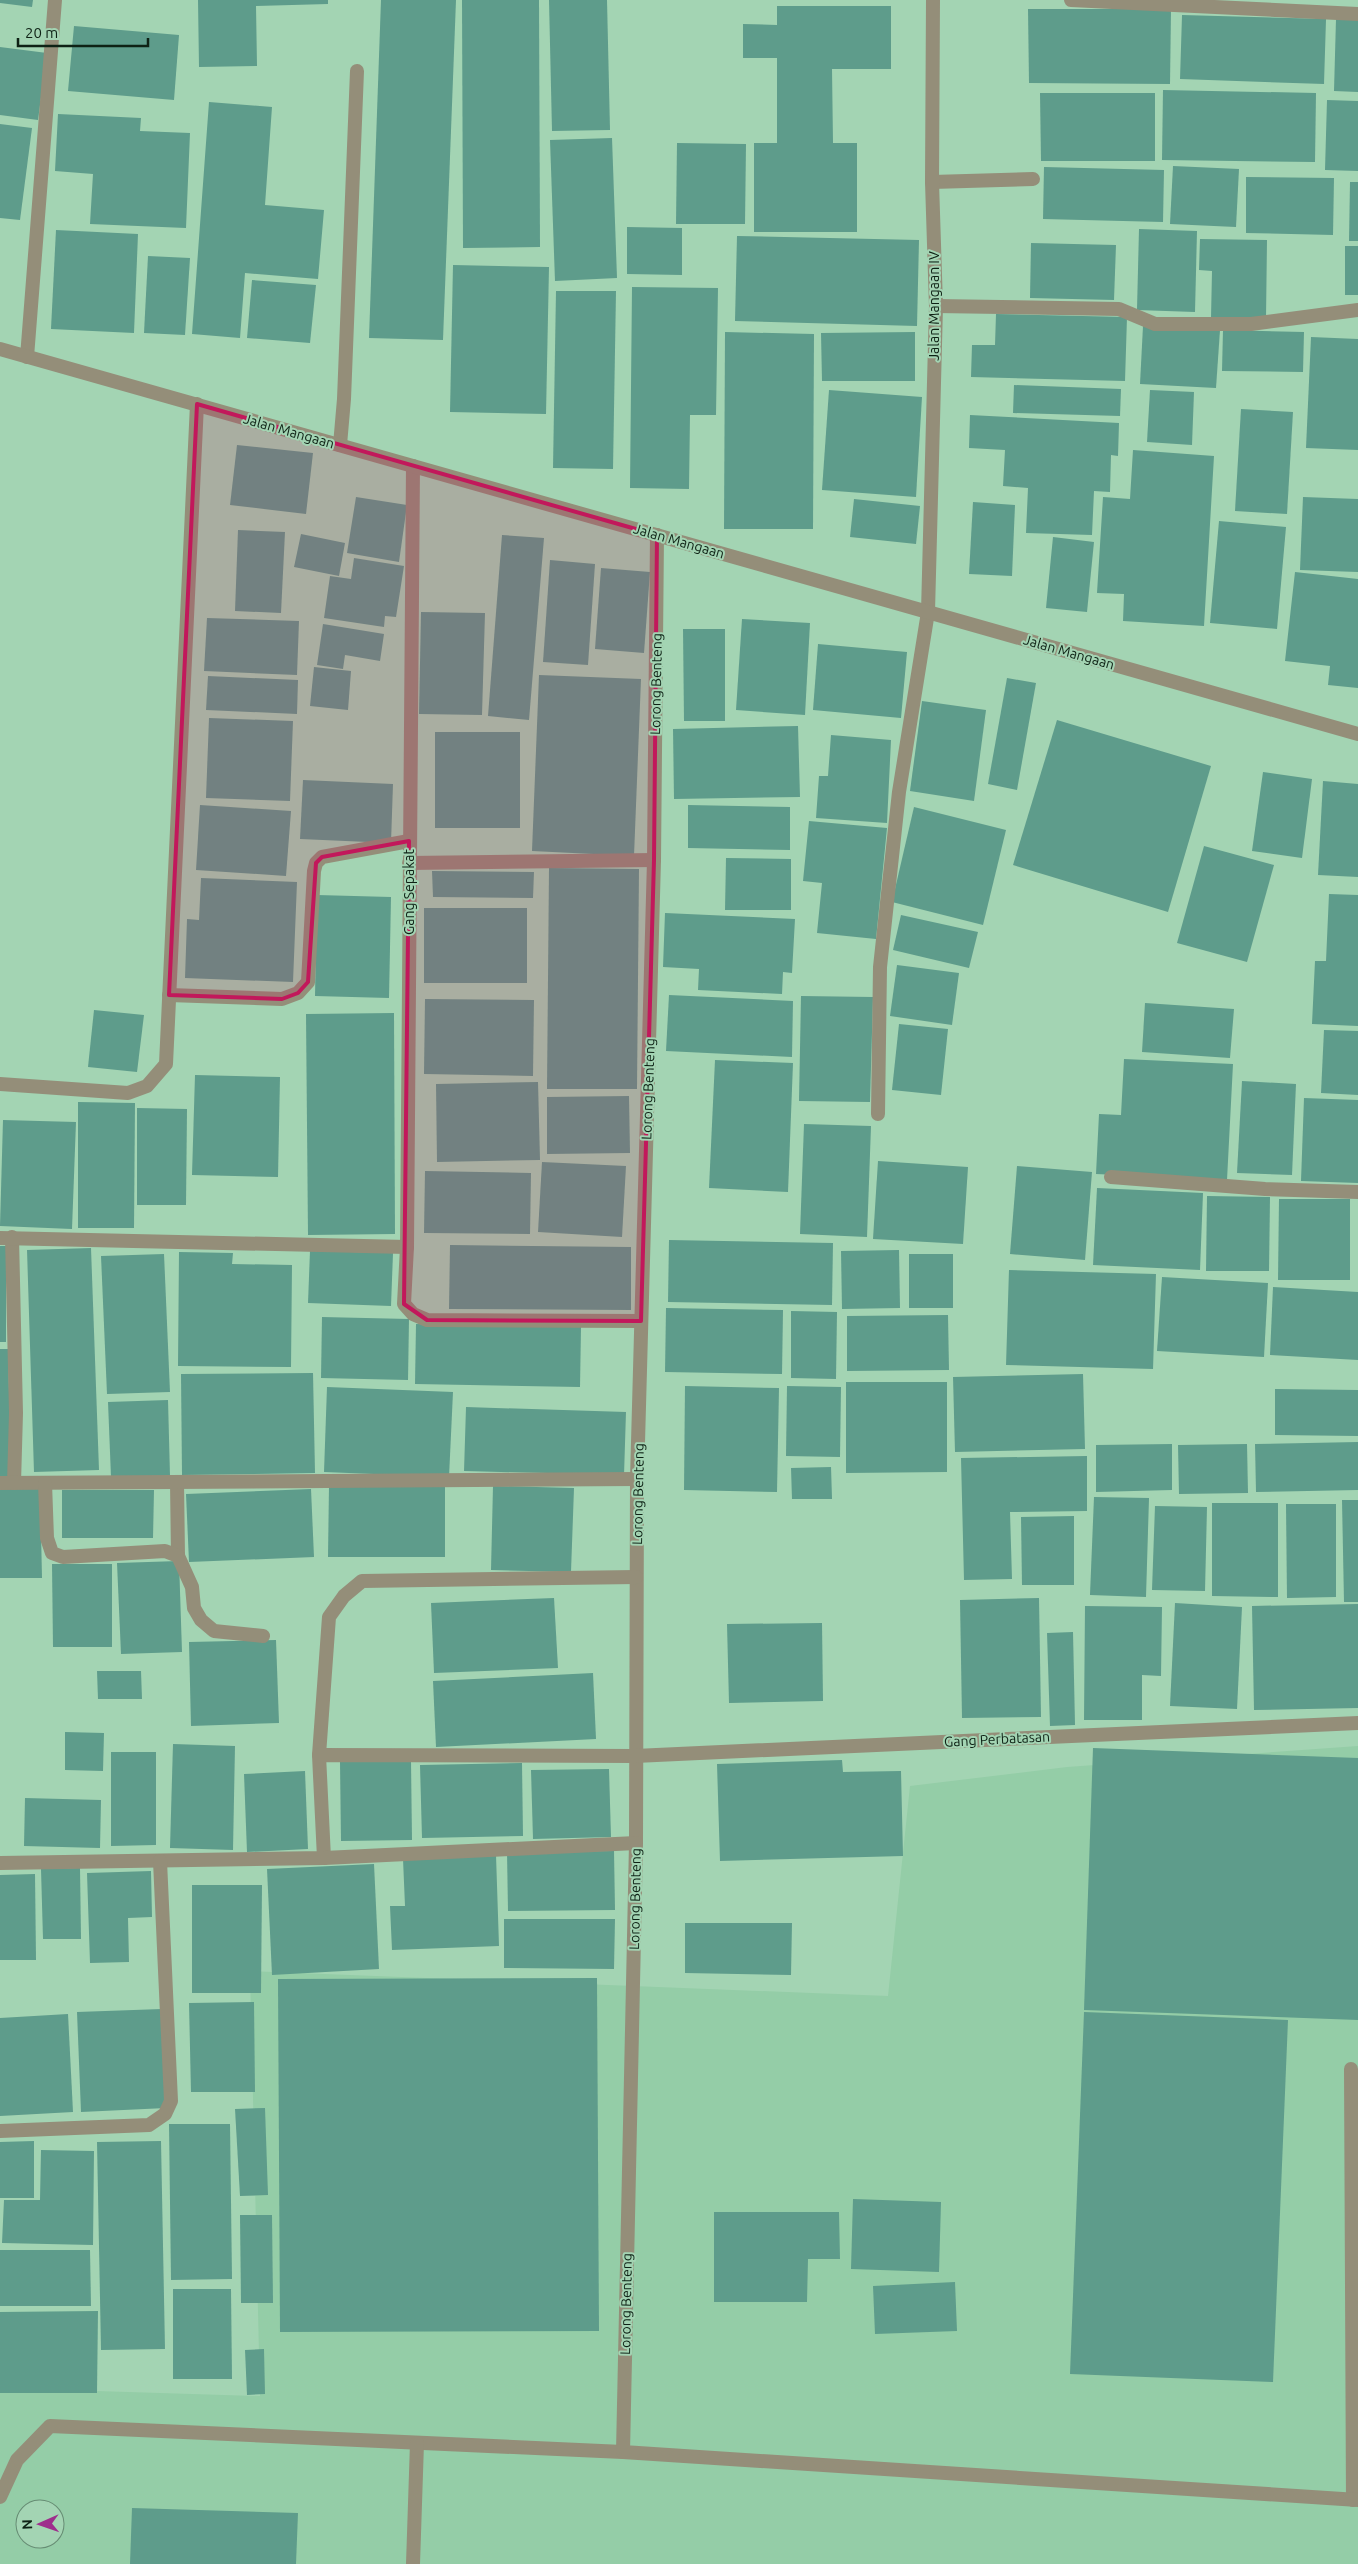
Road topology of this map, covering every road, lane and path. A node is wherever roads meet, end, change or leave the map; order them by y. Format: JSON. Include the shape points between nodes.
{"nodes":[{"id":1,"x":55,"y":0,"type":"edge"},
{"id":2,"x":933,"y":0,"type":"edge"},
{"id":3,"x":1071,"y":0,"type":"edge"},
{"id":4,"x":1358,"y":14,"type":"edge"},
{"id":5,"x":357,"y":71,"type":"dead end"},
{"id":6,"x":1033,"y":178,"type":"dead end"},
{"id":7,"x":932,"y":182,"type":"junction"},
{"id":8,"x":936,"y":306,"type":"junction"},
{"id":9,"x":1358,"y":310,"type":"edge"},
{"id":10,"x":0,"y":349,"type":"edge"},
{"id":11,"x":27,"y":357,"type":"junction"},
{"id":12,"x":197,"y":404,"type":"junction"},
{"id":13,"x":340,"y":445,"type":"junction"},
{"id":14,"x":413,"y":466,"type":"junction"},
{"id":15,"x":657,"y":535,"type":"junction"},
{"id":16,"x":928,"y":612,"type":"junction"},
{"id":17,"x":1358,"y":734,"type":"edge"},
{"id":18,"x":409,"y":841,"type":"junction"},
{"id":19,"x":654,"y":860,"type":"junction"},
{"id":20,"x":409,"y":863,"type":"junction"},
{"id":21,"x":169,"y":995,"type":"junction"},
{"id":22,"x":0,"y":1084,"type":"edge"},
{"id":23,"x":878,"y":1114,"type":"dead end"},
{"id":24,"x":1111,"y":1177,"type":"dead end"},
{"id":25,"x":1358,"y":1192,"type":"edge"},
{"id":26,"x":6,"y":1237,"type":"edge"},
{"id":27,"x":407,"y":1247,"type":"junction"},
{"id":28,"x":641,"y":1322,"type":"junction"},
{"id":29,"x":637,"y":1479,"type":"junction"},
{"id":30,"x":177,"y":1482,"type":"junction"},
{"id":31,"x":7,"y":1483,"type":"edge"},
{"id":32,"x":45,"y":1483,"type":"junction"},
{"id":33,"x":178,"y":1556,"type":"junction"},
{"id":34,"x":636,"y":1577,"type":"junction"},
{"id":35,"x":263,"y":1636,"type":"dead end"},
{"id":36,"x":1358,"y":1723,"type":"edge"},
{"id":37,"x":319,"y":1755,"type":"junction"},
{"id":38,"x":636,"y":1756,"type":"junction"},
{"id":39,"x":636,"y":1843,"type":"junction"},
{"id":40,"x":324,"y":1858,"type":"junction"},
{"id":41,"x":160,"y":1861,"type":"junction"},
{"id":42,"x":0,"y":1862,"type":"edge"},
{"id":43,"x":1351,"y":2069,"type":"dead end"},
{"id":44,"x":0,"y":2130,"type":"edge"},
{"id":45,"x":418,"y":2443,"type":"junction"},
{"id":46,"x":623,"y":2452,"type":"junction"},
{"id":47,"x":0,"y":2497,"type":"edge"},
{"id":48,"x":1355,"y":2500,"type":"edge"},
{"id":49,"x":413,"y":2564,"type":"edge"}],
"edges":[{"from":1,"to":11,"type":"street"},
{"from":2,"to":7,"type":"street","name":"Jalan Mangaan IV"},
{"from":3,"to":4,"type":"street"},
{"from":5,"to":13,"type":"street"},
{"from":6,"to":7,"type":"street"},
{"from":7,"to":8,"type":"street","name":"Jalan Mangaan IV"},
{"from":8,"to":9,"type":"street","via":[[1119,309],[1155,324],[1251,324]]},
{"from":8,"to":16,"type":"street","name":"Jalan Mangaan IV"},
{"from":10,"to":11,"type":"street","name":"Jalan Mangaan"},
{"from":11,"to":12,"type":"street","name":"Jalan Mangaan"},
{"from":12,"to":13,"type":"street","name":"Jalan Mangaan"},
{"from":12,"to":21,"type":"street"},
{"from":13,"to":14,"type":"street","name":"Jalan Mangaan"},
{"from":14,"to":15,"type":"street","name":"Jalan Mangaan"},
{"from":14,"to":18,"type":"street","name":"Gang Sepakat"},
{"from":15,"to":16,"type":"street","name":"Jalan Mangaan"},
{"from":15,"to":19,"type":"street","name":"Lorong Benteng"},
{"from":16,"to":17,"type":"street","name":"Jalan Mangaan"},
{"from":16,"to":23,"type":"street","name":"Jalan Mangaan IV","via":[[899,792],[880,967]]},
{"from":18,"to":20,"type":"street","name":"Gang Sepakat"},
{"from":18,"to":21,"type":"street","via":[[322,857],[316,863],[308,982],[298,994],[282,999]]},
{"from":19,"to":20,"type":"street"},
{"from":19,"to":28,"type":"street","name":"Lorong Benteng"},
{"from":20,"to":27,"type":"street","name":"Gang Sepakat"},
{"from":21,"to":22,"type":"street","via":[[166,1064],[147,1086],[128,1093]]},
{"from":24,"to":25,"type":"street","via":[[1265,1189]]},
{"from":26,"to":27,"type":"street"},
{"from":26,"to":31,"type":"street","via":[[16,1413]]},
{"from":27,"to":28,"type":"street","name":"Gang Sepakat","via":[[404,1304],[413,1314],[426,1320]]},
{"from":28,"to":29,"type":"street","name":"Lorong Benteng"},
{"from":29,"to":30,"type":"street"},
{"from":29,"to":34,"type":"street","name":"Lorong Benteng"},
{"from":30,"to":32,"type":"street"},
{"from":30,"to":33,"type":"street"},
{"from":31,"to":32,"type":"street"},
{"from":32,"to":33,"type":"street","via":[[47,1538],[52,1553],[63,1556],[165,1551]]},
{"from":33,"to":35,"type":"street","via":[[192,1587],[194,1608],[201,1620],[214,1631]]},
{"from":34,"to":37,"type":"street","via":[[362,1581],[344,1596],[329,1617]]},
{"from":34,"to":38,"type":"street","name":"Lorong Benteng"},
{"from":36,"to":38,"type":"street","name":"Gang Perbatasan"},
{"from":37,"to":38,"type":"street","name":"Gang Perbatasan"},
{"from":37,"to":40,"type":"street"},
{"from":38,"to":39,"type":"street","name":"Lorong Benteng"},
{"from":39,"to":40,"type":"street"},
{"from":39,"to":46,"type":"street","name":"Lorong Benteng"},
{"from":40,"to":41,"type":"street"},
{"from":41,"to":42,"type":"street"},
{"from":41,"to":44,"type":"street","via":[[171,2101],[166,2114],[149,2125]]},
{"from":43,"to":48,"type":"street"},
{"from":45,"to":46,"type":"street"},
{"from":45,"to":47,"type":"street","via":[[50,2426],[17,2460]]},
{"from":45,"to":49,"type":"street"},
{"from":46,"to":48,"type":"street"}]}
